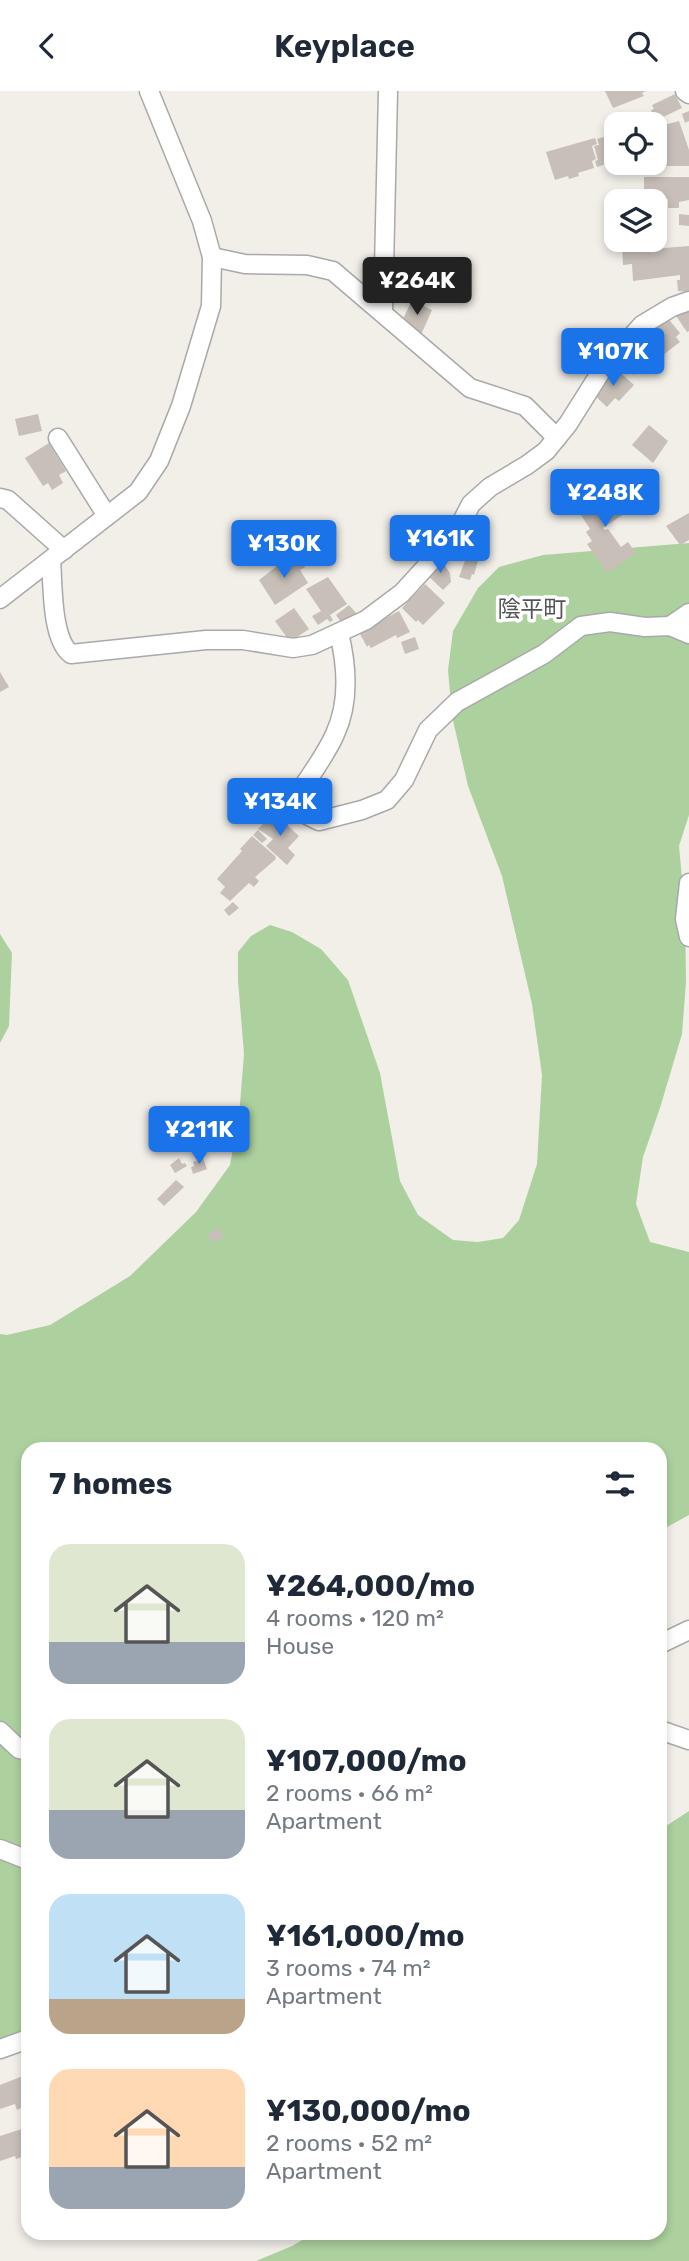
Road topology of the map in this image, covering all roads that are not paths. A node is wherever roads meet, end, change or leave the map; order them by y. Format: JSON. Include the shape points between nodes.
{"nodes":[{"id":1,"x":149,"y":91,"type":"edge"},
{"id":2,"x":388,"y":91,"type":"edge"},
{"id":3,"x":212,"y":257,"type":"junction"},
{"id":4,"x":689,"y":301,"type":"edge"},
{"id":5,"x":383,"y":312,"type":"junction"},
{"id":6,"x":58,"y":438,"type":"dead end"},
{"id":7,"x":557,"y":439,"type":"junction"},
{"id":8,"x":0,"y":498,"type":"edge"},
{"id":9,"x":107,"y":516,"type":"junction"},
{"id":10,"x":57,"y":555,"type":"junction"},
{"id":11,"x":0,"y":599,"type":"edge"},
{"id":12,"x":689,"y":613,"type":"edge"},
{"id":13,"x":670,"y":626,"type":"junction"},
{"id":14,"x":339,"y":633,"type":"junction"},
{"id":15,"x":689,"y":634,"type":"edge"},
{"id":16,"x":689,"y":883,"type":"edge"},
{"id":17,"x":689,"y":937,"type":"edge"},
{"id":18,"x":689,"y":1630,"type":"edge"},
{"id":19,"x":667,"y":1641,"type":"edge"},
{"id":20,"x":0,"y":1731,"type":"edge"},
{"id":21,"x":667,"y":1732,"type":"edge"},
{"id":22,"x":689,"y":1740,"type":"edge"},
{"id":23,"x":21,"y":1749,"type":"edge"},
{"id":24,"x":0,"y":1849,"type":"edge"},
{"id":25,"x":21,"y":1857,"type":"edge"},
{"id":26,"x":21,"y":2042,"type":"edge"},
{"id":27,"x":0,"y":2049,"type":"edge"}],
"edges":[{"from":1,"to":3,"type":"street"},
{"from":2,"to":5,"type":"street"},
{"from":3,"to":5,"type":"street","via":[[333,271]]},
{"from":3,"to":9,"type":"street","via":[[211,306],[159,461],[138,492]]},
{"from":4,"to":7,"type":"street","via":[[642,325],[602,370]]},
{"from":5,"to":7,"type":"street","via":[[470,388],[525,406]]},
{"from":6,"to":9,"type":"street"},
{"from":7,"to":14,"type":"street","via":[[471,504],[455,535],[402,593]]},
{"from":8,"to":10,"type":"street","via":[[8,500]]},
{"from":9,"to":10,"type":"street"},
{"from":10,"to":11,"type":"street"},
{"from":10,"to":14,"type":"street","via":[[57,627],[71,654],[206,640],[293,648]]},
{"from":12,"to":13,"type":"street"},
{"from":13,"to":14,"type":"street","via":[[610,622],[581,626],[544,654],[457,702],[428,730],[404,780],[387,800],[319,821],[301,811],[295,799],[335,734],[345,698],[346,660]]},
{"from":13,"to":15,"type":"street"},
{"from":16,"to":17,"type":"street","via":[[685,919]]},
{"from":18,"to":19,"type":"street"},
{"from":20,"to":23,"type":"street"},
{"from":21,"to":22,"type":"street"},
{"from":24,"to":25,"type":"street"},
{"from":26,"to":27,"type":"street"}]}
